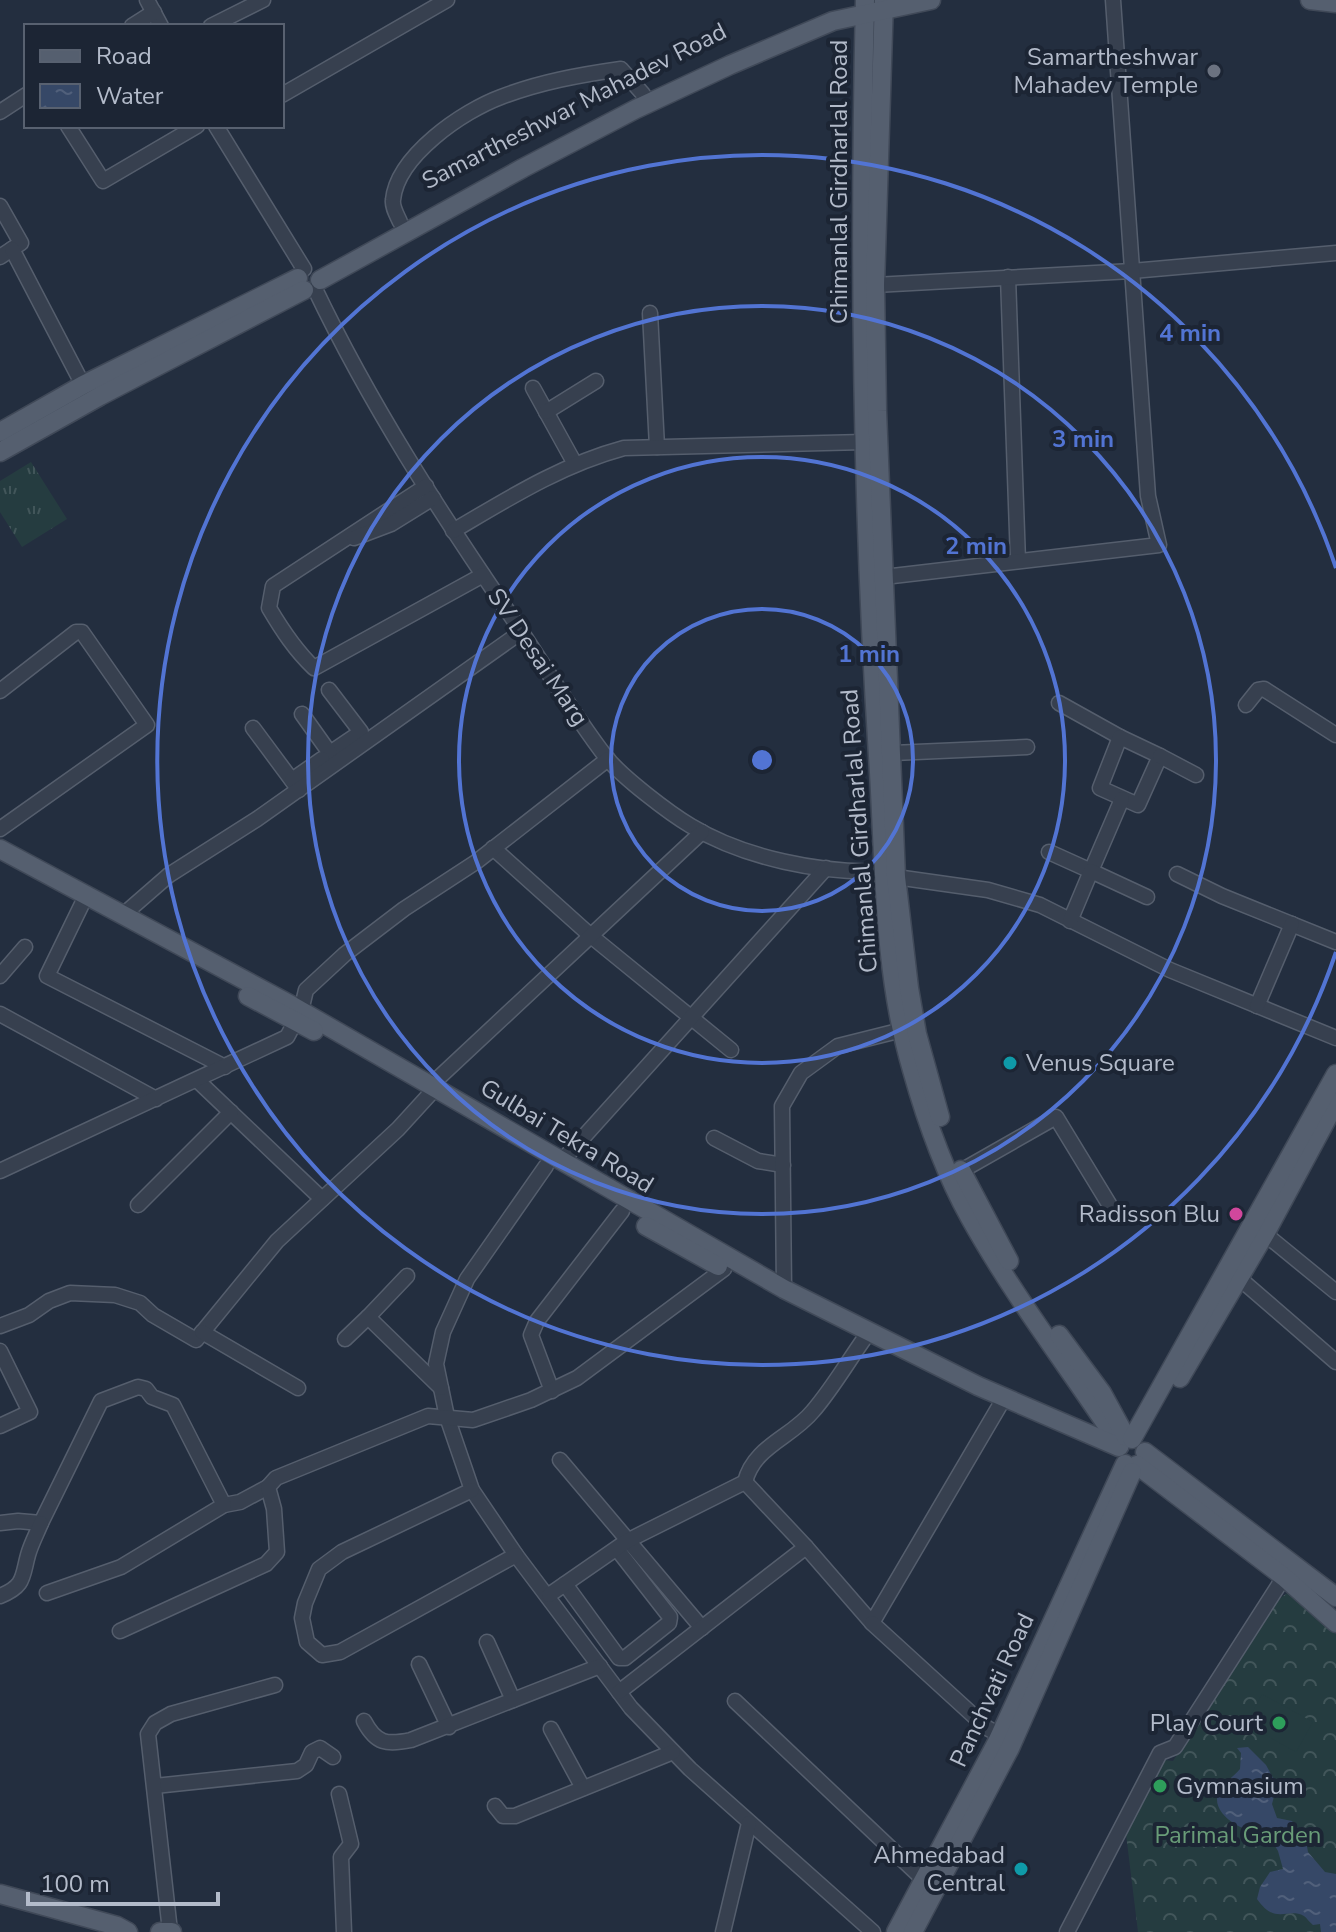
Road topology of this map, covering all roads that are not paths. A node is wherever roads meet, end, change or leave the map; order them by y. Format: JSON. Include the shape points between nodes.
{"nodes":[{"id":1,"x":263,"y":0,"type":"edge"},
{"id":2,"x":447,"y":0,"type":"edge"},
{"id":3,"x":931,"y":0,"type":"edge"},
{"id":4,"x":1113,"y":0,"type":"edge"},
{"id":5,"x":1310,"y":0,"type":"edge"},
{"id":6,"x":1336,"y":3,"type":"edge"},
{"id":7,"x":871,"y":5,"type":"edge"},
{"id":8,"x":154,"y":13,"type":"edge"},
{"id":9,"x":135,"y":24,"type":"edge"},
{"id":10,"x":215,"y":24,"type":"edge"},
{"id":11,"x":284,"y":94,"type":"edge"},
{"id":12,"x":643,"y":94,"type":"junction"},
{"id":13,"x":24,"y":96,"type":"edge"},
{"id":14,"x":0,"y":112,"type":"edge"},
{"id":15,"x":69,"y":128,"type":"edge"},
{"id":16,"x":194,"y":128,"type":"edge"},
{"id":17,"x":221,"y":128,"type":"edge"},
{"id":18,"x":0,"y":206,"type":"edge"},
{"id":19,"x":400,"y":222,"type":"junction"},
{"id":20,"x":6,"y":253,"type":"edge"},
{"id":21,"x":1336,"y":253,"type":"edge"},
{"id":22,"x":1132,"y":271,"type":"junction"},
{"id":23,"x":1008,"y":277,"type":"junction"},
{"id":24,"x":310,"y":279,"type":"junction"},
{"id":25,"x":875,"y":285,"type":"junction"},
{"id":26,"x":650,"y":313,"type":"dead end"},
{"id":27,"x":596,"y":381,"type":"dead end"},
{"id":28,"x":83,"y":385,"type":"junction"},
{"id":29,"x":533,"y":388,"type":"dead end"},
{"id":30,"x":546,"y":412,"type":"junction"},
{"id":31,"x":0,"y":432,"type":"edge"},
{"id":32,"x":865,"y":442,"type":"junction"},
{"id":33,"x":657,"y":447,"type":"junction"},
{"id":34,"x":0,"y":452,"type":"edge"},
{"id":35,"x":575,"y":464,"type":"junction"},
{"id":36,"x":429,"y":492,"type":"junction"},
{"id":37,"x":453,"y":531,"type":"junction"},
{"id":38,"x":1018,"y":561,"type":"junction"},
{"id":39,"x":483,"y":575,"type":"junction"},
{"id":40,"x":884,"y":577,"type":"junction"},
{"id":41,"x":521,"y":632,"type":"junction"},
{"id":42,"x":329,"y":690,"type":"dead end"},
{"id":43,"x":0,"y":691,"type":"edge"},
{"id":44,"x":1059,"y":703,"type":"dead end"},
{"id":45,"x":1246,"y":705,"type":"dead end"},
{"id":46,"x":302,"y":714,"type":"dead end"},
{"id":47,"x":253,"y":728,"type":"dead end"},
{"id":48,"x":1336,"y":735,"type":"edge"},
{"id":49,"x":364,"y":736,"type":"junction"},
{"id":50,"x":1120,"y":737,"type":"junction"},
{"id":51,"x":1027,"y":747,"type":"dead end"},
{"id":52,"x":893,"y":753,"type":"junction"},
{"id":53,"x":1160,"y":756,"type":"junction"},
{"id":54,"x":330,"y":758,"type":"junction"},
{"id":55,"x":608,"y":759,"type":"junction"},
{"id":56,"x":1196,"y":775,"type":"dead end"},
{"id":57,"x":296,"y":785,"type":"junction"},
{"id":58,"x":1122,"y":799,"type":"junction"},
{"id":59,"x":0,"y":829,"type":"edge"},
{"id":60,"x":702,"y":832,"type":"junction"},
{"id":61,"x":493,"y":848,"type":"junction"},
{"id":62,"x":0,"y":849,"type":"edge"},
{"id":63,"x":1049,"y":852,"type":"dead end"},
{"id":64,"x":0,"y":860,"type":"edge"},
{"id":65,"x":826,"y":868,"type":"junction"},
{"id":66,"x":1091,"y":871,"type":"junction"},
{"id":67,"x":890,"y":874,"type":"junction"},
{"id":68,"x":1177,"y":874,"type":"dead end"},
{"id":69,"x":1147,"y":897,"type":"dead end"},
{"id":70,"x":82,"y":904,"type":"junction"},
{"id":71,"x":123,"y":915,"type":"junction"},
{"id":72,"x":1070,"y":921,"type":"junction"},
{"id":73,"x":1292,"y":924,"type":"junction"},
{"id":74,"x":591,"y":936,"type":"junction"},
{"id":75,"x":1336,"y":942,"type":"edge"},
{"id":76,"x":25,"y":947,"type":"dead end"},
{"id":77,"x":0,"y":976,"type":"edge"},
{"id":78,"x":1257,"y":1006,"type":"junction"},
{"id":79,"x":0,"y":1014,"type":"edge"},
{"id":80,"x":298,"y":1016,"type":"junction"},
{"id":81,"x":692,"y":1017,"type":"junction"},
{"id":82,"x":902,"y":1030,"type":"junction"},
{"id":83,"x":1336,"y":1038,"type":"edge"},
{"id":84,"x":731,"y":1050,"type":"dead end"},
{"id":85,"x":225,"y":1067,"type":"junction"},
{"id":86,"x":1336,"y":1074,"type":"edge"},
{"id":87,"x":197,"y":1080,"type":"junction"},
{"id":88,"x":431,"y":1089,"type":"junction"},
{"id":89,"x":156,"y":1099,"type":"junction"},
{"id":90,"x":1336,"y":1102,"type":"edge"},
{"id":91,"x":231,"y":1112,"type":"junction"},
{"id":92,"x":714,"y":1138,"type":"dead end"},
{"id":93,"x":554,"y":1164,"type":"junction"},
{"id":94,"x":783,"y":1165,"type":"junction"},
{"id":95,"x":0,"y":1171,"type":"edge"},
{"id":96,"x":961,"y":1171,"type":"junction"},
{"id":97,"x":322,"y":1199,"type":"junction"},
{"id":98,"x":1109,"y":1204,"type":"dead end"},
{"id":99,"x":138,"y":1205,"type":"dead end"},
{"id":100,"x":622,"y":1211,"type":"junction"},
{"id":101,"x":1265,"y":1234,"type":"junction"},
{"id":102,"x":724,"y":1269,"type":"junction"},
{"id":103,"x":407,"y":1276,"type":"dead end"},
{"id":104,"x":1239,"y":1278,"type":"junction"},
{"id":105,"x":784,"y":1289,"type":"junction"},
{"id":106,"x":1336,"y":1292,"type":"edge"},
{"id":107,"x":368,"y":1317,"type":"junction"},
{"id":108,"x":0,"y":1326,"type":"edge"},
{"id":109,"x":202,"y":1332,"type":"junction"},
{"id":110,"x":345,"y":1339,"type":"dead end"},
{"id":111,"x":864,"y":1339,"type":"junction"},
{"id":112,"x":0,"y":1351,"type":"edge"},
{"id":113,"x":1336,"y":1362,"type":"edge"},
{"id":114,"x":298,"y":1388,"type":"dead end"},
{"id":115,"x":441,"y":1388,"type":"junction"},
{"id":116,"x":552,"y":1391,"type":"junction"},
{"id":117,"x":1000,"y":1405,"type":"junction"},
{"id":118,"x":447,"y":1417,"type":"junction"},
{"id":119,"x":0,"y":1426,"type":"edge"},
{"id":120,"x":1130,"y":1452,"type":"junction"},
{"id":121,"x":560,"y":1460,"type":"dead end"},
{"id":122,"x":745,"y":1482,"type":"junction"},
{"id":123,"x":268,"y":1487,"type":"junction"},
{"id":124,"x":472,"y":1490,"type":"junction"},
{"id":125,"x":224,"y":1505,"type":"junction"},
{"id":126,"x":0,"y":1523,"type":"edge"},
{"id":127,"x":41,"y":1523,"type":"junction"},
{"id":128,"x":622,"y":1545,"type":"junction"},
{"id":129,"x":806,"y":1547,"type":"junction"},
{"id":130,"x":516,"y":1555,"type":"junction"},
{"id":131,"x":1284,"y":1577,"type":"junction"},
{"id":132,"x":565,"y":1584,"type":"junction"},
{"id":133,"x":47,"y":1593,"type":"dead end"},
{"id":134,"x":549,"y":1595,"type":"junction"},
{"id":135,"x":0,"y":1596,"type":"edge"},
{"id":136,"x":1336,"y":1597,"type":"edge"},
{"id":137,"x":872,"y":1623,"type":"junction"},
{"id":138,"x":1336,"y":1623,"type":"edge"},
{"id":139,"x":702,"y":1628,"type":"junction"},
{"id":140,"x":120,"y":1631,"type":"dead end"},
{"id":141,"x":487,"y":1642,"type":"dead end"},
{"id":142,"x":419,"y":1664,"type":"dead end"},
{"id":143,"x":600,"y":1666,"type":"junction"},
{"id":144,"x":275,"y":1685,"type":"dead end"},
{"id":145,"x":619,"y":1692,"type":"junction"},
{"id":146,"x":513,"y":1700,"type":"junction"},
{"id":147,"x":735,"y":1701,"type":"dead end"},
{"id":148,"x":364,"y":1721,"type":"dead end"},
{"id":149,"x":449,"y":1727,"type":"junction"},
{"id":150,"x":551,"y":1729,"type":"dead end"},
{"id":151,"x":1000,"y":1735,"type":"junction"},
{"id":152,"x":673,"y":1752,"type":"junction"},
{"id":153,"x":333,"y":1757,"type":"dead end"},
{"id":154,"x":155,"y":1786,"type":"junction"},
{"id":155,"x":583,"y":1788,"type":"junction"},
{"id":156,"x":339,"y":1794,"type":"dead end"},
{"id":157,"x":495,"y":1806,"type":"dead end"},
{"id":158,"x":749,"y":1823,"type":"junction"},
{"id":159,"x":923,"y":1879,"type":"junction"},
{"id":160,"x":0,"y":1894,"type":"edge"},
{"id":161,"x":0,"y":1906,"type":"edge"},
{"id":162,"x":97,"y":1932,"type":"edge"},
{"id":163,"x":128,"y":1932,"type":"edge"},
{"id":164,"x":160,"y":1932,"type":"edge"},
{"id":165,"x":171,"y":1932,"type":"edge"},
{"id":166,"x":344,"y":1932,"type":"edge"},
{"id":167,"x":723,"y":1932,"type":"edge"},
{"id":168,"x":873,"y":1932,"type":"edge"},
{"id":169,"x":896,"y":1932,"type":"edge"},
{"id":170,"x":913,"y":1932,"type":"edge"},
{"id":171,"x":1067,"y":1932,"type":"edge"}],
"edges":[{"from":1,"to":10,"type":"street"},
{"from":2,"to":11,"type":"street"},
{"from":3,"to":7,"type":"main road"},
{"from":4,"to":22,"type":"street"},
{"from":5,"to":6,"type":"main road"},
{"from":7,"to":12,"type":"main road","name":"Samartheshwar Mahadev Road","via":[[828,9]]},
{"from":7,"to":24,"type":"main road","name":"Samartheshwar Mahadev Road","via":[[636,109]]},
{"from":7,"to":25,"type":"main road","name":"Chimanlal Girdharlal Road"},
{"from":7,"to":32,"type":"main road","name":"Chimanlal Girdharlal Road","via":[[861,274]]},
{"from":8,"to":9,"type":"street"},
{"from":12,"to":19,"type":"main road","name":"Samartheshwar Mahadev Road"},
{"from":12,"to":19,"type":"street","via":[[621,69],[562,78],[497,98],[451,125],[413,158],[392,203]]},
{"from":13,"to":14,"type":"street"},
{"from":15,"to":16,"type":"street","via":[[103,181]]},
{"from":17,"to":24,"type":"street","name":"SV Desai Marg"},
{"from":18,"to":20,"type":"street","via":[[21,243]]},
{"from":19,"to":24,"type":"main road","name":"Samartheshwar Mahadev Road"},
{"from":20,"to":28,"type":"street"},
{"from":21,"to":22,"type":"street"},
{"from":22,"to":23,"type":"street"},
{"from":22,"to":38,"type":"street","via":[[1148,496],[1159,545]]},
{"from":23,"to":25,"type":"street"},
{"from":23,"to":38,"type":"street"},
{"from":24,"to":28,"type":"main road"},
{"from":24,"to":34,"type":"main road"},
{"from":24,"to":36,"type":"street","name":"SV Desai Marg","via":[[348,356]]},
{"from":25,"to":40,"type":"main road","name":"Chimanlal Girdharlal Road"},
{"from":26,"to":33,"type":"street"},
{"from":27,"to":30,"type":"street"},
{"from":28,"to":31,"type":"main road"},
{"from":29,"to":30,"type":"street"},
{"from":30,"to":35,"type":"street"},
{"from":32,"to":33,"type":"street"},
{"from":32,"to":67,"type":"main road","name":"Chimanlal Girdharlal Road"},
{"from":33,"to":35,"type":"street","via":[[624,448]]},
{"from":35,"to":37,"type":"street"},
{"from":36,"to":37,"type":"street","name":"SV Desai Marg"},
{"from":36,"to":39,"type":"street","via":[[391,524],[338,542],[273,586],[269,608],[297,652],[314,668]]},
{"from":37,"to":39,"type":"street","name":"SV Desai Marg"},
{"from":38,"to":40,"type":"street"},
{"from":39,"to":41,"type":"street","name":"SV Desai Marg"},
{"from":40,"to":52,"type":"main road","name":"Chimanlal Girdharlal Road"},
{"from":41,"to":49,"type":"street"},
{"from":41,"to":55,"type":"street","name":"SV Desai Marg"},
{"from":42,"to":49,"type":"street"},
{"from":43,"to":59,"type":"street","via":[[82,632],[147,725]]},
{"from":44,"to":50,"type":"street"},
{"from":45,"to":48,"type":"street","via":[[1264,689]]},
{"from":46,"to":54,"type":"street"},
{"from":47,"to":57,"type":"street"},
{"from":49,"to":54,"type":"street"},
{"from":50,"to":53,"type":"street"},
{"from":50,"to":58,"type":"street","via":[[1100,788]]},
{"from":51,"to":52,"type":"street"},
{"from":52,"to":67,"type":"main road","name":"Chimanlal Girdharlal Road"},
{"from":53,"to":56,"type":"street"},
{"from":53,"to":58,"type":"street","via":[[1138,805]]},
{"from":54,"to":57,"type":"street"},
{"from":55,"to":60,"type":"street","name":"SV Desai Marg"},
{"from":55,"to":61,"type":"street"},
{"from":57,"to":71,"type":"street","via":[[169,875]]},
{"from":58,"to":66,"type":"street"},
{"from":60,"to":65,"type":"street","name":"SV Desai Marg","via":[[767,857]]},
{"from":60,"to":74,"type":"street"},
{"from":61,"to":74,"type":"street"},
{"from":61,"to":80,"type":"street","via":[[345,954],[306,990]]},
{"from":62,"to":71,"type":"main road","name":"Gulbai Tekra Road"},
{"from":63,"to":66,"type":"street"},
{"from":64,"to":70,"type":"main road","name":"Gulbai Tekra Road"},
{"from":65,"to":67,"type":"street","name":"SV Desai Marg"},
{"from":65,"to":81,"type":"street"},
{"from":66,"to":69,"type":"street"},
{"from":66,"to":72,"type":"street"},
{"from":67,"to":72,"type":"street","name":"SV Desai Marg","via":[[988,890],[1040,905]]},
{"from":67,"to":82,"type":"main road","name":"Chimanlal Girdharlal Road","via":[[893,989]]},
{"from":67,"to":96,"type":"main road","name":"Chimanlal Girdharlal Road","via":[[917,1034],[936,1107]]},
{"from":68,"to":73,"type":"street"},
{"from":70,"to":80,"type":"main road","name":"Gulbai Tekra Road"},
{"from":70,"to":85,"type":"street","via":[[47,976]]},
{"from":71,"to":80,"type":"main road","name":"Gulbai Tekra Road"},
{"from":72,"to":78,"type":"street","name":"SV Desai Marg"},
{"from":73,"to":75,"type":"street"},
{"from":73,"to":78,"type":"street"},
{"from":74,"to":81,"type":"street"},
{"from":74,"to":88,"type":"street"},
{"from":76,"to":77,"type":"street"},
{"from":78,"to":83,"type":"street","name":"SV Desai Marg"},
{"from":79,"to":89,"type":"street"},
{"from":80,"to":85,"type":"street","via":[[287,1037]]},
{"from":80,"to":88,"type":"main road","name":"Gulbai Tekra Road"},
{"from":81,"to":84,"type":"street"},
{"from":81,"to":93,"type":"street"},
{"from":82,"to":94,"type":"street","via":[[838,1046],[801,1073],[782,1106]]},
{"from":82,"to":120,"type":"main road","name":"Chimanlal Girdharlal Road","via":[[925,1109],[968,1214],[1009,1283]]},
{"from":85,"to":87,"type":"street"},
{"from":86,"to":120,"type":"main road"},
{"from":87,"to":89,"type":"street"},
{"from":87,"to":91,"type":"street"},
{"from":88,"to":93,"type":"main road","name":"Gulbai Tekra Road"},
{"from":88,"to":97,"type":"street","via":[[398,1129]]},
{"from":89,"to":95,"type":"street"},
{"from":90,"to":101,"type":"main road"},
{"from":91,"to":97,"type":"street"},
{"from":91,"to":99,"type":"street"},
{"from":92,"to":94,"type":"street","via":[[758,1161]]},
{"from":93,"to":100,"type":"main road","name":"Gulbai Tekra Road"},
{"from":93,"to":105,"type":"main road","name":"Gulbai Tekra Road"},
{"from":93,"to":115,"type":"street","via":[[467,1279],[443,1332],[436,1364]]},
{"from":94,"to":105,"type":"street"},
{"from":96,"to":98,"type":"street","via":[[1056,1117]]},
{"from":96,"to":120,"type":"main road","name":"Chimanlal Girdharlal Road","via":[[1011,1264],[1116,1415]]},
{"from":97,"to":109,"type":"street","via":[[277,1241]]},
{"from":100,"to":102,"type":"main road","name":"Gulbai Tekra Road"},
{"from":100,"to":116,"type":"street","via":[[531,1335]]},
{"from":101,"to":104,"type":"main road"},
{"from":101,"to":106,"type":"street"},
{"from":102,"to":111,"type":"main road","name":"Gulbai Tekra Road"},
{"from":102,"to":116,"type":"street"},
{"from":103,"to":107,"type":"street"},
{"from":104,"to":113,"type":"street"},
{"from":104,"to":120,"type":"main road"},
{"from":105,"to":120,"type":"main road","name":"Gulbai Tekra Road","via":[[978,1386]]},
{"from":107,"to":110,"type":"street"},
{"from":107,"to":115,"type":"street"},
{"from":108,"to":109,"type":"street","via":[[49,1301],[81,1293],[140,1303],[196,1340]]},
{"from":109,"to":114,"type":"street"},
{"from":111,"to":117,"type":"main road","name":"Gulbai Tekra Road"},
{"from":111,"to":122,"type":"street","via":[[811,1414],[756,1457]]},
{"from":112,"to":119,"type":"street","via":[[30,1412]]},
{"from":115,"to":118,"type":"street"},
{"from":116,"to":118,"type":"street","via":[[473,1420]]},
{"from":117,"to":120,"type":"main road","name":"Gulbai Tekra Road"},
{"from":117,"to":137,"type":"street"},
{"from":118,"to":123,"type":"street","via":[[428,1416],[276,1478]]},
{"from":118,"to":124,"type":"street"},
{"from":120,"to":131,"type":"main road","name":"Chimanlal Girdharlal Road"},
{"from":120,"to":136,"type":"main road","name":"Chimanlal Girdharlal Road"},
{"from":120,"to":151,"type":"main road","name":"Panchvati Road"},
{"from":120,"to":170,"type":"main road","name":"Panchvati Road","via":[[1010,1748]]},
{"from":121,"to":128,"type":"street"},
{"from":122,"to":128,"type":"street"},
{"from":122,"to":129,"type":"street"},
{"from":123,"to":125,"type":"street"},
{"from":123,"to":140,"type":"street","via":[[277,1552],[266,1564]]},
{"from":124,"to":130,"type":"street"},
{"from":124,"to":130,"type":"street","via":[[342,1552],[319,1569],[302,1618],[307,1642],[322,1655],[340,1652]]},
{"from":125,"to":127,"type":"street","via":[[173,1405],[138,1387],[101,1401]]},
{"from":125,"to":133,"type":"street","via":[[121,1567]]},
{"from":126,"to":127,"type":"street"},
{"from":127,"to":135,"type":"street","via":[[25,1576]]},
{"from":128,"to":132,"type":"street"},
{"from":128,"to":132,"type":"street","via":[[670,1617],[625,1658],[619,1658]]},
{"from":128,"to":139,"type":"street"},
{"from":129,"to":137,"type":"street"},
{"from":129,"to":139,"type":"street"},
{"from":130,"to":134,"type":"street"},
{"from":131,"to":138,"type":"main road","name":"Chimanlal Girdharlal Road"},
{"from":131,"to":171,"type":"street","via":[[1175,1747],[1160,1753]]},
{"from":132,"to":134,"type":"street"},
{"from":134,"to":143,"type":"street"},
{"from":137,"to":151,"type":"street"},
{"from":139,"to":145,"type":"street"},
{"from":141,"to":146,"type":"street"},
{"from":142,"to":149,"type":"street"},
{"from":143,"to":145,"type":"street"},
{"from":143,"to":146,"type":"street"},
{"from":144,"to":154,"type":"street","via":[[155,1723],[148,1734]]},
{"from":145,"to":152,"type":"street"},
{"from":146,"to":149,"type":"street"},
{"from":147,"to":159,"type":"street"},
{"from":148,"to":149,"type":"street","via":[[370,1734],[393,1744]]},
{"from":150,"to":155,"type":"street"},
{"from":151,"to":159,"type":"main road","name":"Panchvati Road"},
{"from":152,"to":155,"type":"street"},
{"from":152,"to":158,"type":"street"},
{"from":153,"to":154,"type":"street","via":[[320,1748],[297,1771]]},
{"from":154,"to":165,"type":"street"},
{"from":155,"to":157,"type":"street","via":[[515,1816],[503,1816]]},
{"from":156,"to":166,"type":"street","via":[[351,1844],[341,1857]]},
{"from":158,"to":167,"type":"street"},
{"from":158,"to":168,"type":"street"},
{"from":159,"to":169,"type":"main road","name":"Panchvati Road"},
{"from":160,"to":163,"type":"main road"},
{"from":161,"to":162,"type":"main road"},
{"from":164,"to":165,"type":"main road"}]}
